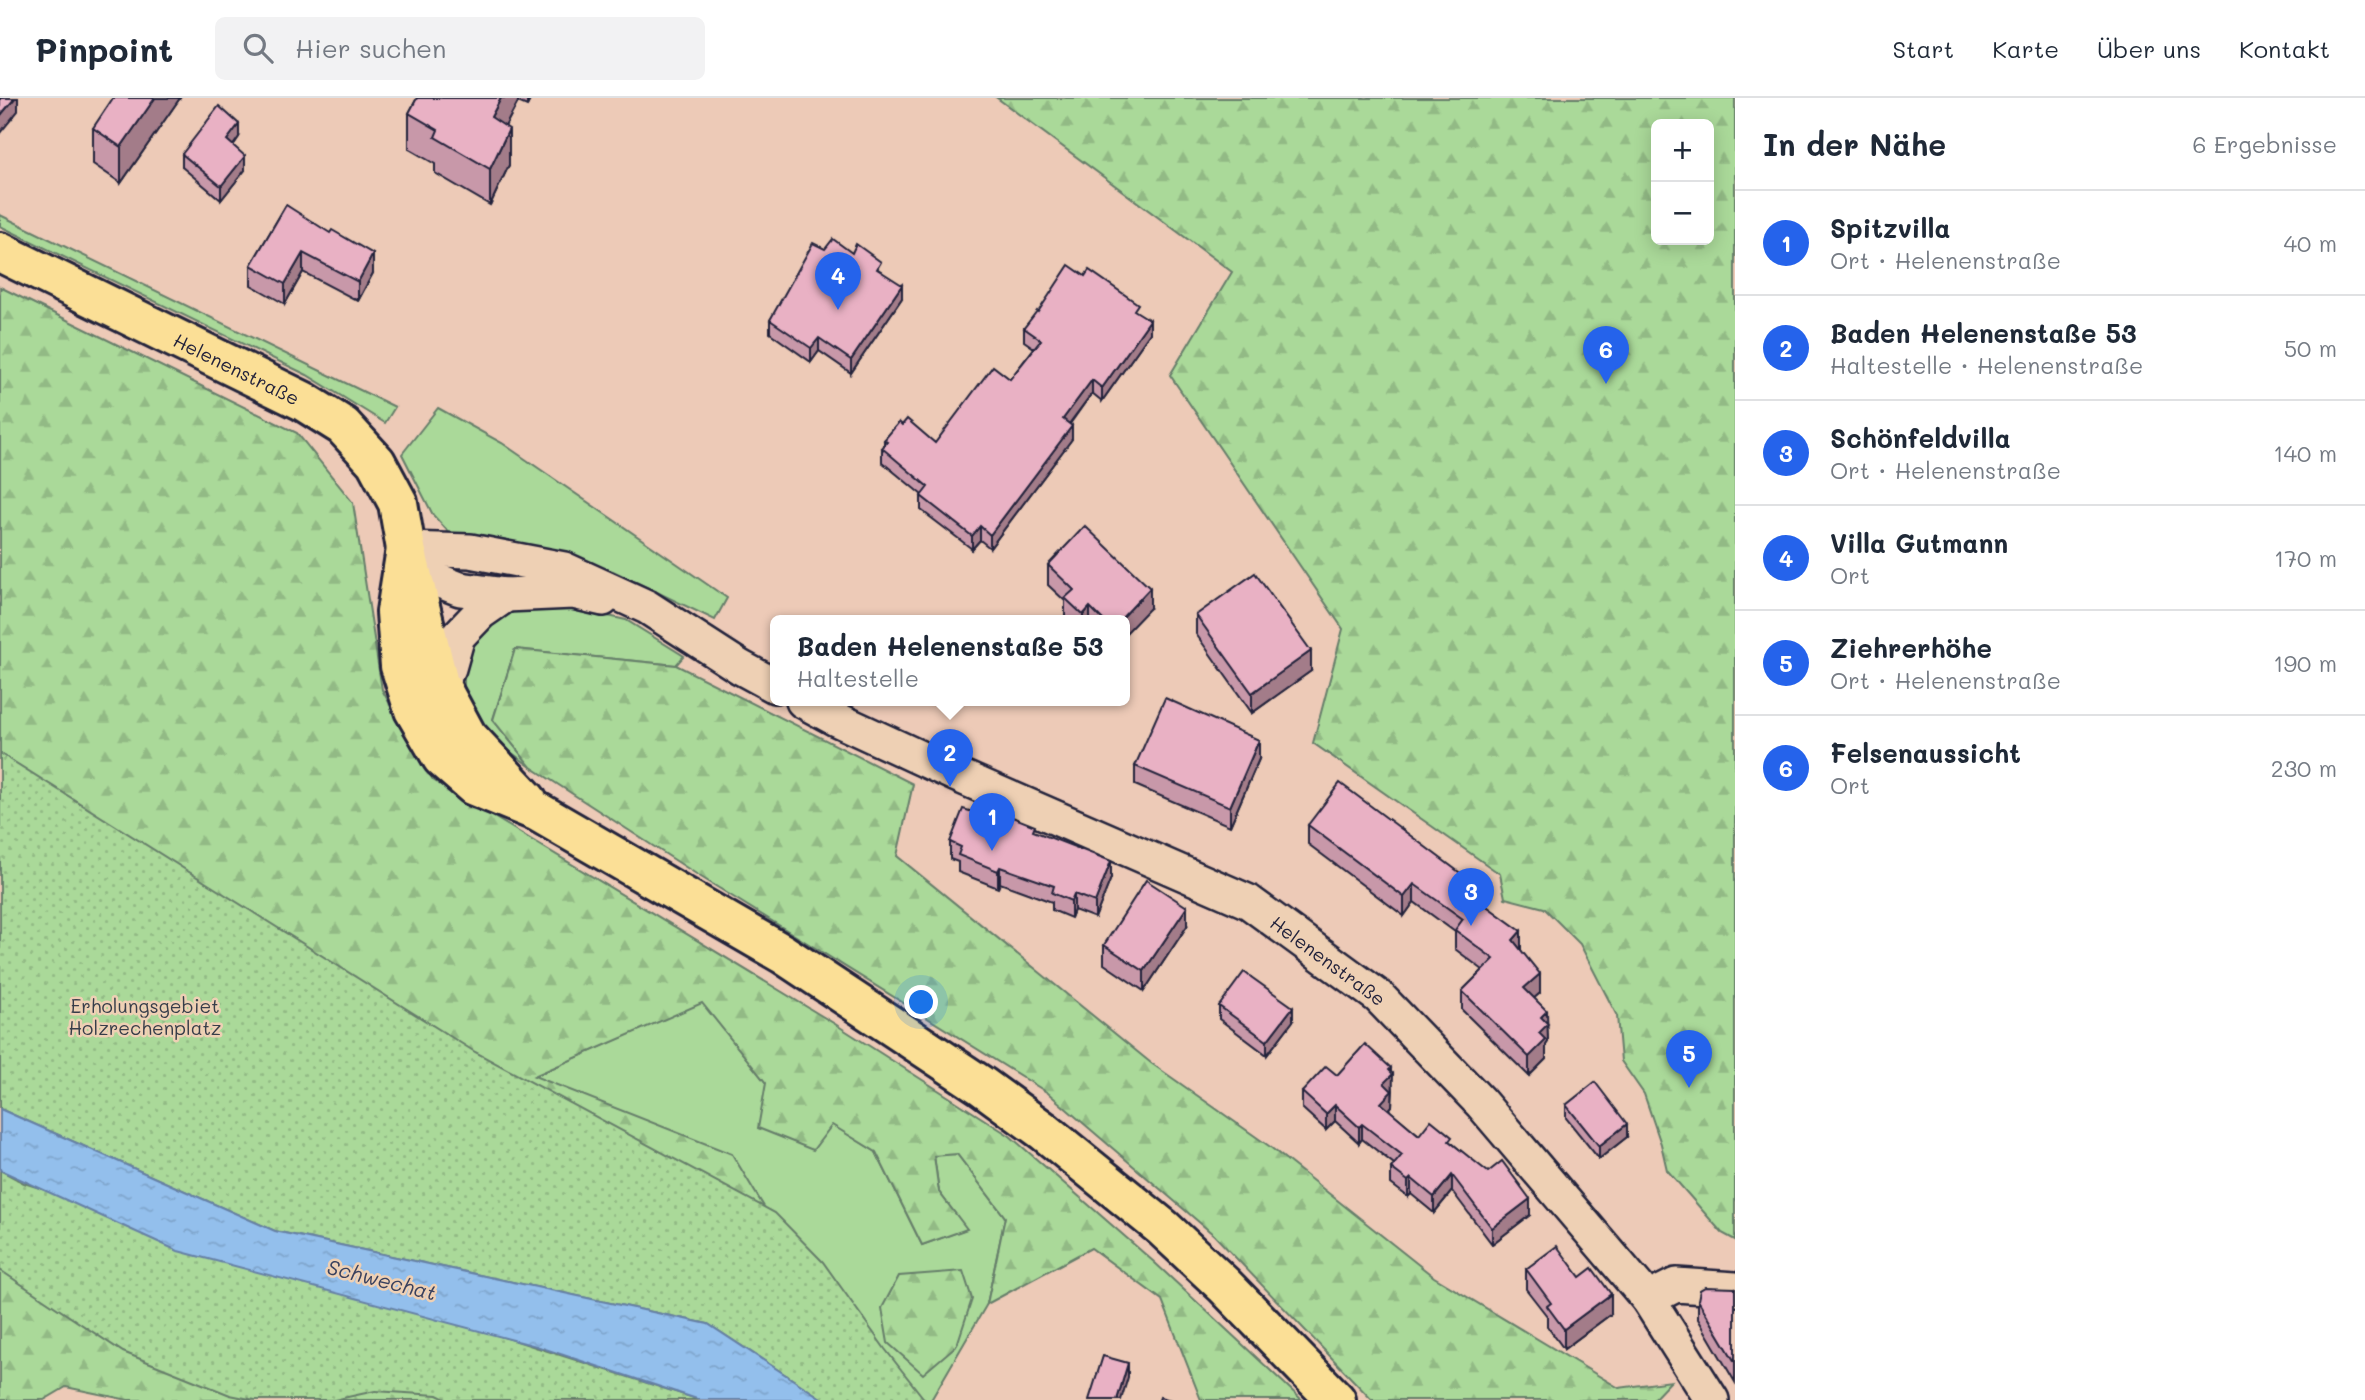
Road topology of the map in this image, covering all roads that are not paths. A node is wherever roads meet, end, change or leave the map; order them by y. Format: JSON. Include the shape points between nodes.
{"nodes":[{"id":1,"x":0,"y":252,"type":"edge"},
{"id":2,"x":406,"y":549,"type":"junction"},
{"id":3,"x":506,"y":595,"type":"junction"},
{"id":4,"x":647,"y":607,"type":"junction"},
{"id":5,"x":770,"y":683,"type":"edge"},
{"id":6,"x":439,"y":684,"type":"junction"},
{"id":7,"x":812,"y":706,"type":"edge"},
{"id":8,"x":538,"y":812,"type":"junction"},
{"id":9,"x":1735,"y":1289,"type":"edge"},
{"id":10,"x":1648,"y":1298,"type":"junction"},
{"id":11,"x":1336,"y":1400,"type":"edge"},
{"id":12,"x":1712,"y":1400,"type":"edge"}],
"edges":[{"from":1,"to":2,"type":"main road","name":"Helenenstraße","via":[[303,401],[343,426],[376,462],[398,503]]},
{"from":2,"to":3,"type":"street","via":[[437,580],[460,589]]},
{"from":2,"to":4,"type":"street","via":[[470,551],[564,569]]},
{"from":2,"to":6,"type":"main road","name":"Helenenstraße"},
{"from":2,"to":8,"type":"main road","via":[[396,612],[400,666],[414,710],[442,758],[474,786]]},
{"from":3,"to":4,"type":"street","via":[[573,592]]},
{"from":3,"to":6,"type":"street","via":[[458,636]]},
{"from":4,"to":5,"type":"street"},
{"from":6,"to":8,"type":"main road","name":"Helenenstraße","via":[[467,736]]},
{"from":7,"to":10,"type":"street","name":"Helenenstraße","via":[[955,774],[1249,902],[1380,997],[1481,1103]]},
{"from":8,"to":11,"type":"main road","via":[[783,954],[1045,1132],[1163,1228]]},
{"from":9,"to":10,"type":"street","via":[[1676,1285]]},
{"from":10,"to":12,"type":"street","name":"Helenenstraße"}]}
